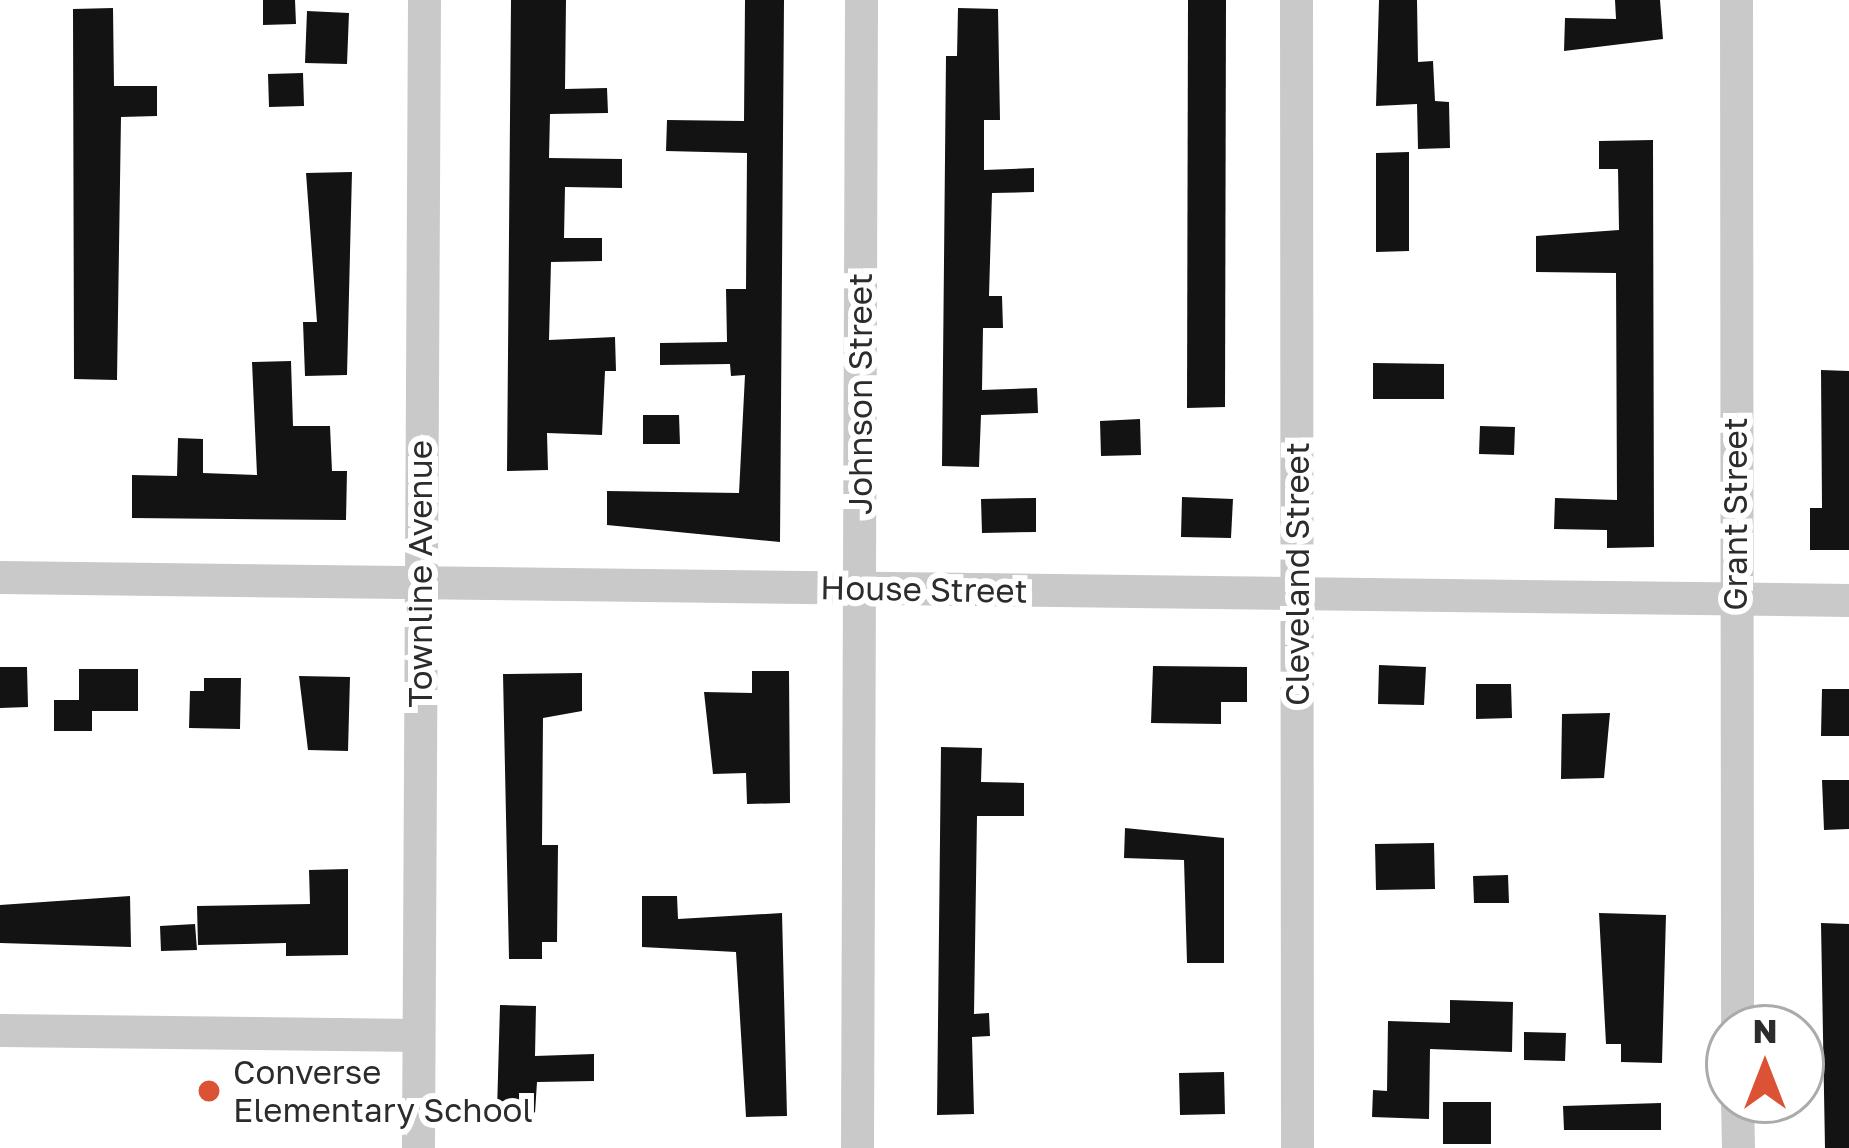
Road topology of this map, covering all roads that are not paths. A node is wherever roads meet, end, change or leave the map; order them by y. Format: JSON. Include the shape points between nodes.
{"nodes":[{"id":1,"x":424,"y":0,"type":"edge"},
{"id":2,"x":861,"y":0,"type":"edge"},
{"id":3,"x":1296,"y":0,"type":"edge"},
{"id":4,"x":1736,"y":0,"type":"edge"},
{"id":5,"x":0,"y":578,"type":"edge"},
{"id":6,"x":420,"y":584,"type":"junction"},
{"id":7,"x":860,"y":588,"type":"junction"},
{"id":8,"x":1297,"y":593,"type":"junction"},
{"id":9,"x":1735,"y":598,"type":"junction"},
{"id":10,"x":1849,"y":600,"type":"edge"},
{"id":11,"x":1737,"y":1004,"type":"edge"},
{"id":12,"x":0,"y":1030,"type":"edge"},
{"id":13,"x":418,"y":1035,"type":"junction"},
{"id":14,"x":418,"y":1148,"type":"edge"},
{"id":15,"x":856,"y":1148,"type":"edge"},
{"id":16,"x":1297,"y":1148,"type":"edge"}],
"edges":[{"from":1,"to":6,"type":"street","name":"Townline Avenue"},
{"from":2,"to":7,"type":"street","name":"Johnson Street"},
{"from":3,"to":8,"type":"street","name":"Cleveland Street"},
{"from":4,"to":9,"type":"street","name":"Grant Street"},
{"from":5,"to":6,"type":"street","name":"House Street"},
{"from":6,"to":7,"type":"street","name":"House Street"},
{"from":6,"to":13,"type":"street","name":"Townline Avenue"},
{"from":7,"to":8,"type":"street","name":"House Street"},
{"from":7,"to":15,"type":"street","name":"Johnson Street"},
{"from":8,"to":9,"type":"street","name":"House Street"},
{"from":8,"to":16,"type":"street","name":"Cleveland Street"},
{"from":9,"to":10,"type":"street","name":"House Street"},
{"from":9,"to":11,"type":"street","name":"Grant Street"},
{"from":12,"to":13,"type":"street"},
{"from":13,"to":14,"type":"street","name":"Townline Avenue"}]}
